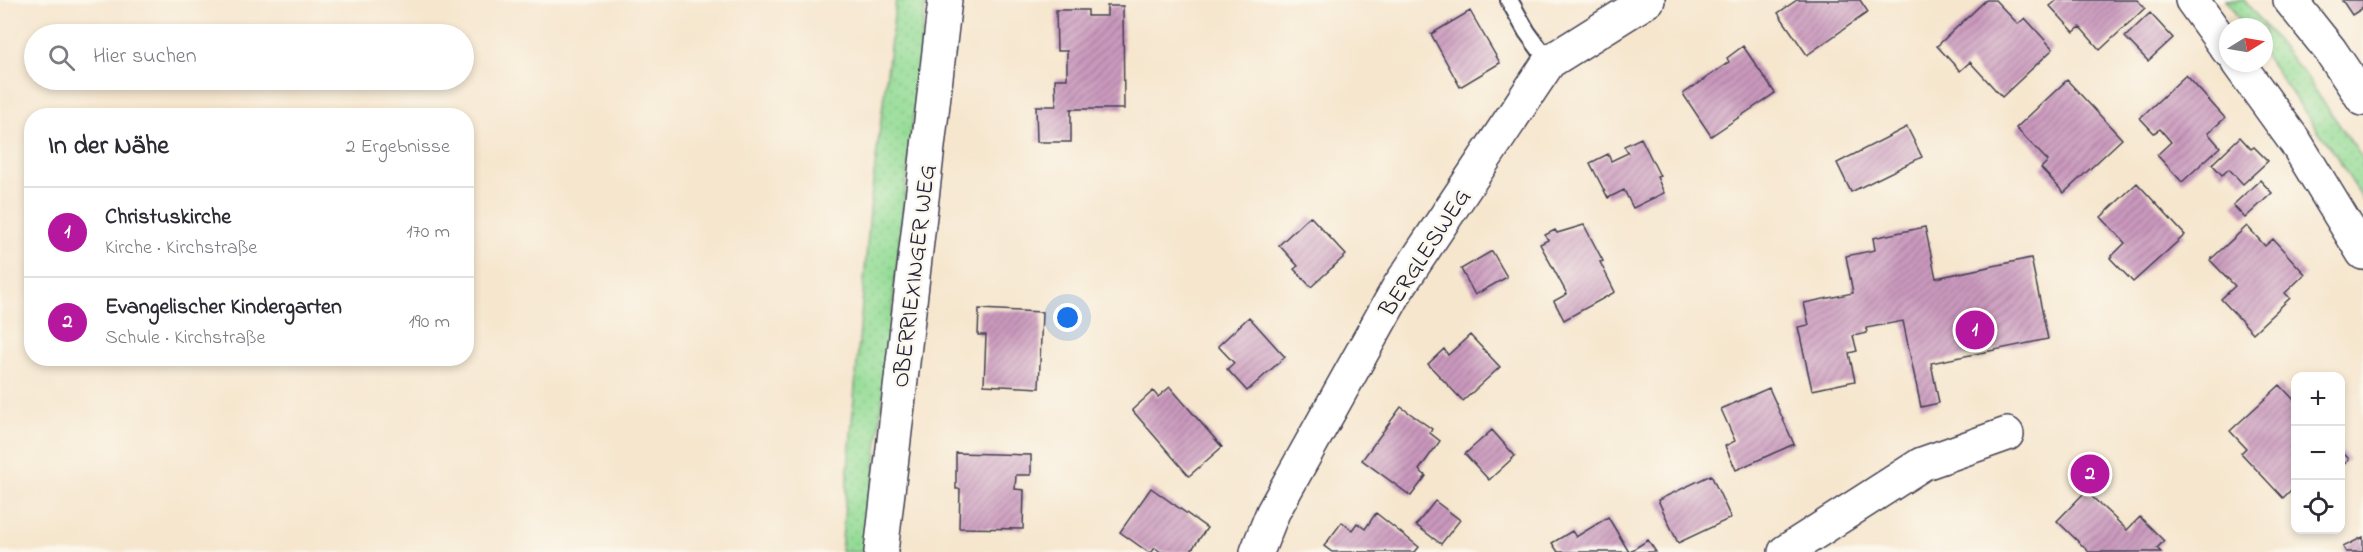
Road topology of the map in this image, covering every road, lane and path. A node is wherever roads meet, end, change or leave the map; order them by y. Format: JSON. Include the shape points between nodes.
{"nodes":[{"id":1,"x":945,"y":0,"type":"edge"},
{"id":2,"x":1509,"y":0,"type":"edge"},
{"id":3,"x":1648,"y":0,"type":"edge"},
{"id":4,"x":2192,"y":0,"type":"edge"},
{"id":5,"x":2290,"y":0,"type":"edge"},
{"id":6,"x":2219,"y":38,"type":"edge"},
{"id":7,"x":1549,"y":62,"type":"junction"},
{"id":8,"x":2245,"y":72,"type":"edge"},
{"id":9,"x":2363,"y":99,"type":"edge"},
{"id":10,"x":2363,"y":253,"type":"edge"},
{"id":11,"x":2007,"y":434,"type":"dead end"},
{"id":12,"x":881,"y":552,"type":"edge"},
{"id":13,"x":1257,"y":552,"type":"edge"},
{"id":14,"x":1785,"y":552,"type":"edge"}],
"edges":[{"from":1,"to":12,"type":"street","name":"OBERRIEXINGER WEG"},
{"from":2,"to":7,"type":"lane"},
{"from":3,"to":7,"type":"street","name":"BERGLESWEG"},
{"from":4,"to":6,"type":"street"},
{"from":5,"to":9,"type":"street"},
{"from":7,"to":13,"type":"street","name":"BERGLESWEG","via":[[1398,288],[1273,512]]},
{"from":8,"to":10,"type":"street","via":[[2296,143]]},
{"from":11,"to":14,"type":"street","via":[[1922,464]]}]}
